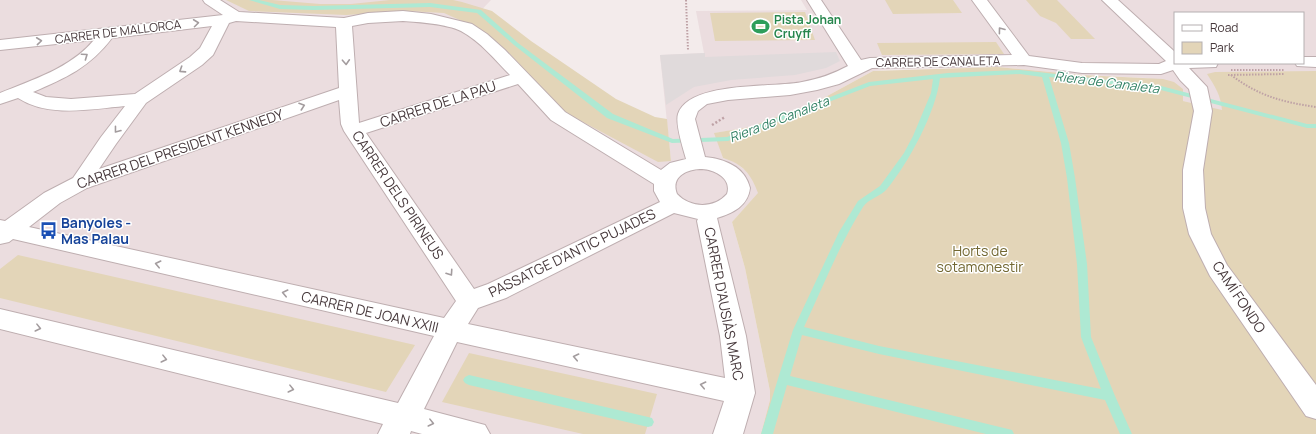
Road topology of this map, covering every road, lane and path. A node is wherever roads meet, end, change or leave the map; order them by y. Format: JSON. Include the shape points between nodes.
{"nodes":[{"id":1,"x":210,"y":0,"type":"edge"},
{"id":2,"x":686,"y":0,"type":"edge"},
{"id":3,"x":814,"y":0,"type":"edge"},
{"id":4,"x":979,"y":0,"type":"edge"},
{"id":5,"x":1109,"y":0,"type":"edge"},
{"id":6,"x":229,"y":18,"type":"junction"},
{"id":7,"x":344,"y":23,"type":"junction"},
{"id":8,"x":107,"y":34,"type":"junction"},
{"id":9,"x":0,"y":45,"type":"edge"},
{"id":10,"x":688,"y":50,"type":"dead end"},
{"id":11,"x":1024,"y":60,"type":"junction"},
{"id":12,"x":1174,"y":61,"type":"edge"},
{"id":13,"x":1304,"y":62,"type":"edge"},
{"id":14,"x":1316,"y":62,"type":"edge"},
{"id":15,"x":1174,"y":64,"type":"edge"},
{"id":16,"x":1177,"y":64,"type":"edge"},
{"id":17,"x":857,"y":67,"type":"junction"},
{"id":18,"x":1226,"y":70,"type":"dead end"},
{"id":19,"x":1287,"y":70,"type":"dead end"},
{"id":20,"x":1285,"y":74,"type":"dead end"},
{"id":21,"x":522,"y":77,"type":"junction"},
{"id":22,"x":20,"y":91,"type":"junction"},
{"id":23,"x":348,"y":91,"type":"junction"},
{"id":24,"x":0,"y":99,"type":"edge"},
{"id":25,"x":140,"y":99,"type":"junction"},
{"id":26,"x":1316,"y":107,"type":"edge"},
{"id":27,"x":354,"y":131,"type":"junction"},
{"id":28,"x":697,"y":163,"type":"junction"},
{"id":29,"x":664,"y":181,"type":"junction"},
{"id":30,"x":80,"y":183,"type":"junction"},
{"id":31,"x":700,"y":211,"type":"junction"},
{"id":32,"x":3,"y":232,"type":"edge"},
{"id":33,"x":469,"y":301,"type":"junction"},
{"id":34,"x":0,"y":319,"type":"edge"},
{"id":35,"x":450,"y":330,"type":"junction"},
{"id":36,"x":741,"y":393,"type":"junction"},
{"id":37,"x":1316,"y":407,"type":"edge"},
{"id":38,"x":399,"y":426,"type":"edge"},
{"id":39,"x":475,"y":434,"type":"edge"},
{"id":40,"x":728,"y":434,"type":"edge"}],
"edges":[{"from":1,"to":6,"type":"street"},
{"from":2,"to":10,"type":"path"},
{"from":3,"to":17,"type":"street"},
{"from":11,"to":4,"type":"street","one_way":true},
{"from":5,"to":12,"type":"street","name":"CAMÍ FONDO"},
{"from":6,"to":7,"type":"street"},
{"from":8,"to":6,"type":"street","name":"CARRER DE MALLORCA","one_way":true},
{"from":6,"to":25,"type":"street","one_way":true,"via":[[207,51]]},
{"from":7,"to":21,"type":"street","via":[[368,18],[403,16],[466,27],[481,37]]},
{"from":7,"to":23,"type":"street","name":"CARRER DELS PIRINEUS","one_way":true},
{"from":9,"to":8,"type":"street","name":"CARRER DE MALLORCA","one_way":true},
{"from":22,"to":8,"type":"street","one_way":true,"via":[[76,63],[93,51]]},
{"from":11,"to":15,"type":"street","name":"CARRER DE CANALETA","via":[[1082,68],[1161,69]]},
{"from":11,"to":17,"type":"street","name":"CARRER DE CANALETA","via":[[886,62]]},
{"from":13,"to":14,"type":"street"},
{"from":16,"to":37,"type":"street","name":"CAMÍ FONDO","via":[[1198,87],[1203,111],[1193,170],[1194,208],[1200,234],[1218,270]]},
{"from":17,"to":28,"type":"street","name":"CARRER DE CANALETA","via":[[833,80],[799,88],[724,95],[693,104],[687,112],[686,119]]},
{"from":18,"to":19,"type":"path"},
{"from":20,"to":26,"type":"path","via":[[1231,75],[1262,96]]},
{"from":21,"to":27,"type":"street","name":"CARRER DE LA PAU"},
{"from":21,"to":29,"type":"street","via":[[558,116]]},
{"from":22,"to":24,"type":"street"},
{"from":22,"to":25,"type":"street","via":[[32,99],[50,104]]},
{"from":23,"to":27,"type":"street","name":"CARRER DELS PIRINEUS","via":[[350,124]]},
{"from":30,"to":23,"type":"street","name":"CARRER DEL PRESIDENT KENNEDY","one_way":true},
{"from":25,"to":30,"type":"street","one_way":true},
{"from":27,"to":33,"type":"street","name":"CARRER DELS PIRINEUS","one_way":true},
{"from":28,"to":29,"type":"street","via":[[676,168]]},
{"from":28,"to":31,"type":"street","via":[[718,166],[734,176],[739,183],[737,197],[732,203]]},
{"from":29,"to":31,"type":"street","via":[[665,193]]},
{"from":30,"to":32,"type":"street","name":"CARRER DEL PRESIDENT KENNEDY","via":[[52,198]]},
{"from":31,"to":33,"type":"street","name":"PASSATGE D'ANTIC PUJADES"},
{"from":31,"to":36,"type":"street","name":"CARRER D'AUSIÀS MARC","via":[[733,336]]},
{"from":35,"to":32,"type":"street","name":"CARRER DE JOAN XXIII","one_way":true},
{"from":33,"to":35,"type":"street"},
{"from":34,"to":38,"type":"street","one_way":true},
{"from":36,"to":35,"type":"street","name":"CARRER DE JOAN XXIII","one_way":true},
{"from":35,"to":38,"type":"street"},
{"from":36,"to":40,"type":"street","name":"CARRER D'AUSIÀS MARC"},
{"from":38,"to":39,"type":"street","one_way":true}]}
